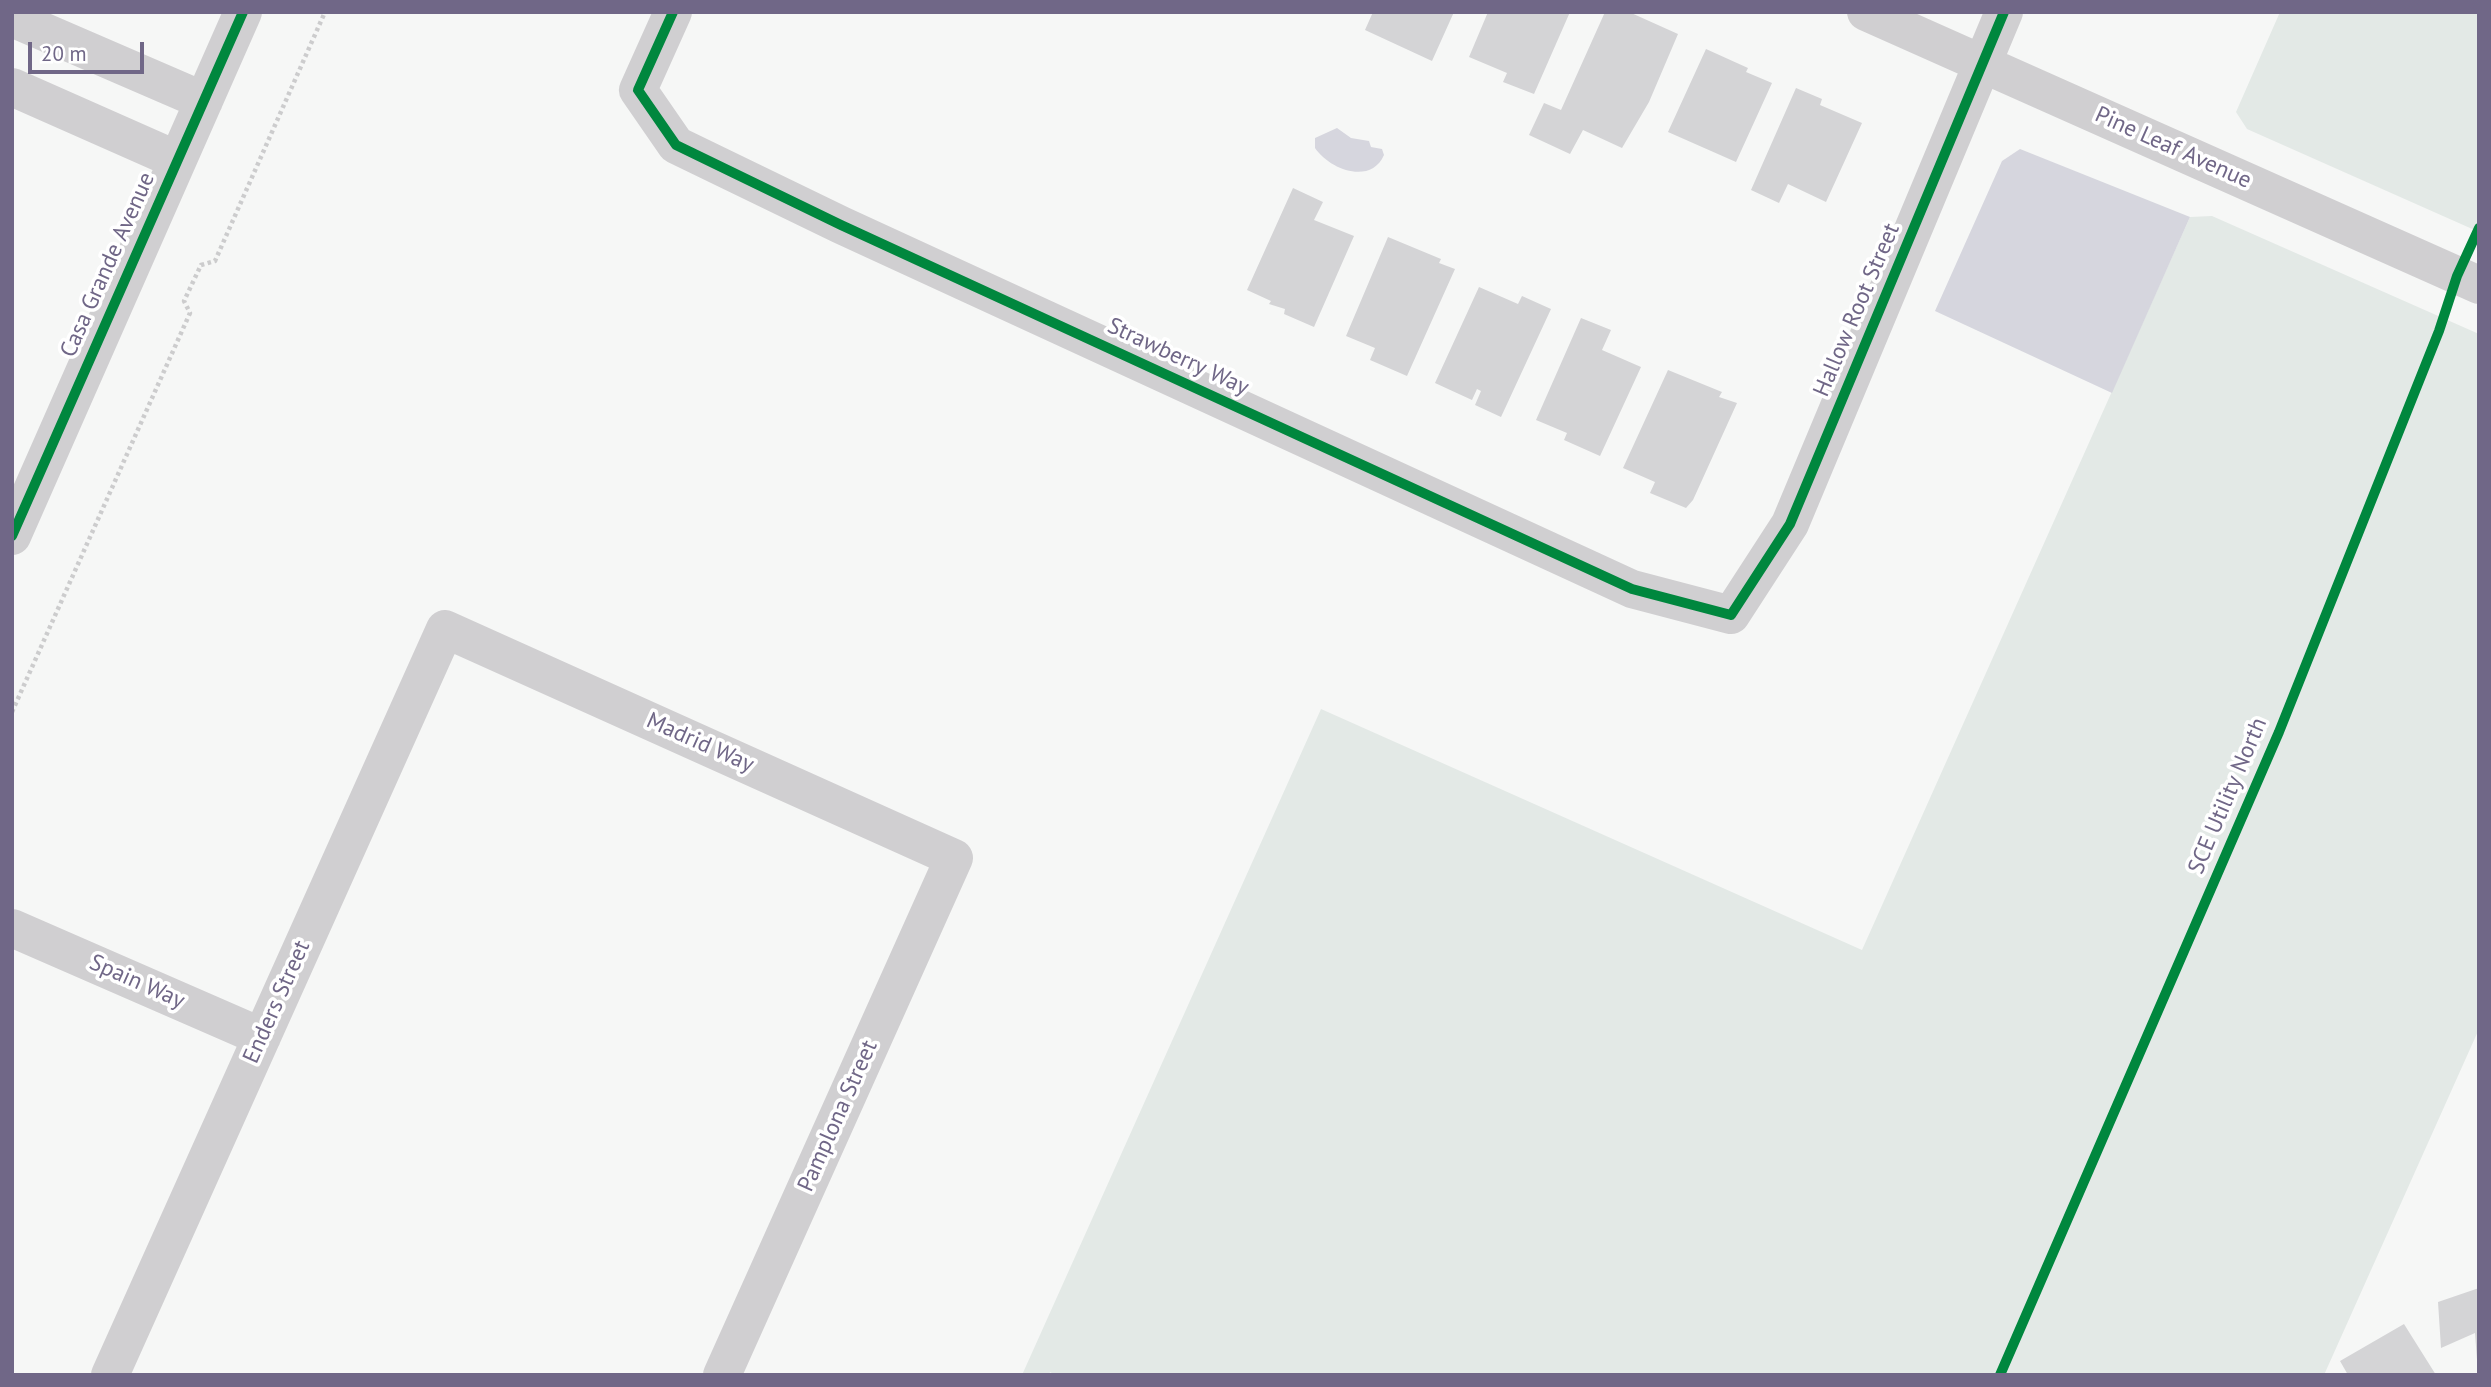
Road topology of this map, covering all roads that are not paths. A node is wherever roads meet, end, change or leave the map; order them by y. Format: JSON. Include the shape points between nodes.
{"nodes":[{"id":1,"x":243,"y":12,"type":"edge"},
{"id":2,"x":673,"y":12,"type":"edge"},
{"id":3,"x":1866,"y":12,"type":"edge"},
{"id":4,"x":2004,"y":12,"type":"edge"},
{"id":5,"x":12,"y":18,"type":"edge"},
{"id":6,"x":1983,"y":63,"type":"junction"},
{"id":7,"x":12,"y":87,"type":"edge"},
{"id":8,"x":204,"y":101,"type":"junction"},
{"id":9,"x":177,"y":160,"type":"junction"},
{"id":10,"x":2479,"y":285,"type":"edge"},
{"id":11,"x":12,"y":536,"type":"edge"},
{"id":12,"x":1731,"y":614,"type":"joint"},
{"id":13,"x":445,"y":629,"type":"joint"},
{"id":14,"x":954,"y":858,"type":"joint"},
{"id":15,"x":12,"y":928,"type":"edge"},
{"id":16,"x":262,"y":1037,"type":"junction"},
{"id":17,"x":110,"y":1375,"type":"edge"},
{"id":18,"x":722,"y":1375,"type":"edge"}],
"edges":[{"from":1,"to":8,"type":"street","name":"Casa Grande Avenue"},
{"from":2,"to":12,"type":"street","name":"Strawberry Way","via":[[638,90],[676,145],[1632,589]]},
{"from":3,"to":6,"type":"street","name":"Pine Leaf Avenue"},
{"from":4,"to":6,"type":"street","name":"Hallow Root Street"},
{"from":5,"to":8,"type":"street"},
{"from":6,"to":10,"type":"street","name":"Pine Leaf Avenue"},
{"from":6,"to":12,"type":"street","name":"Hallow Root Street","via":[[1790,524]]},
{"from":7,"to":9,"type":"street"},
{"from":8,"to":9,"type":"street","name":"Casa Grande Avenue"},
{"from":9,"to":11,"type":"street","name":"Casa Grande Avenue"},
{"from":13,"to":14,"type":"street","name":"Madrid Way"},
{"from":13,"to":16,"type":"street","name":"Enders Street"},
{"from":14,"to":18,"type":"street","name":"Pamplona Street"},
{"from":15,"to":16,"type":"street","name":"Spain Way"},
{"from":16,"to":17,"type":"street","name":"Enders Street"}]}
